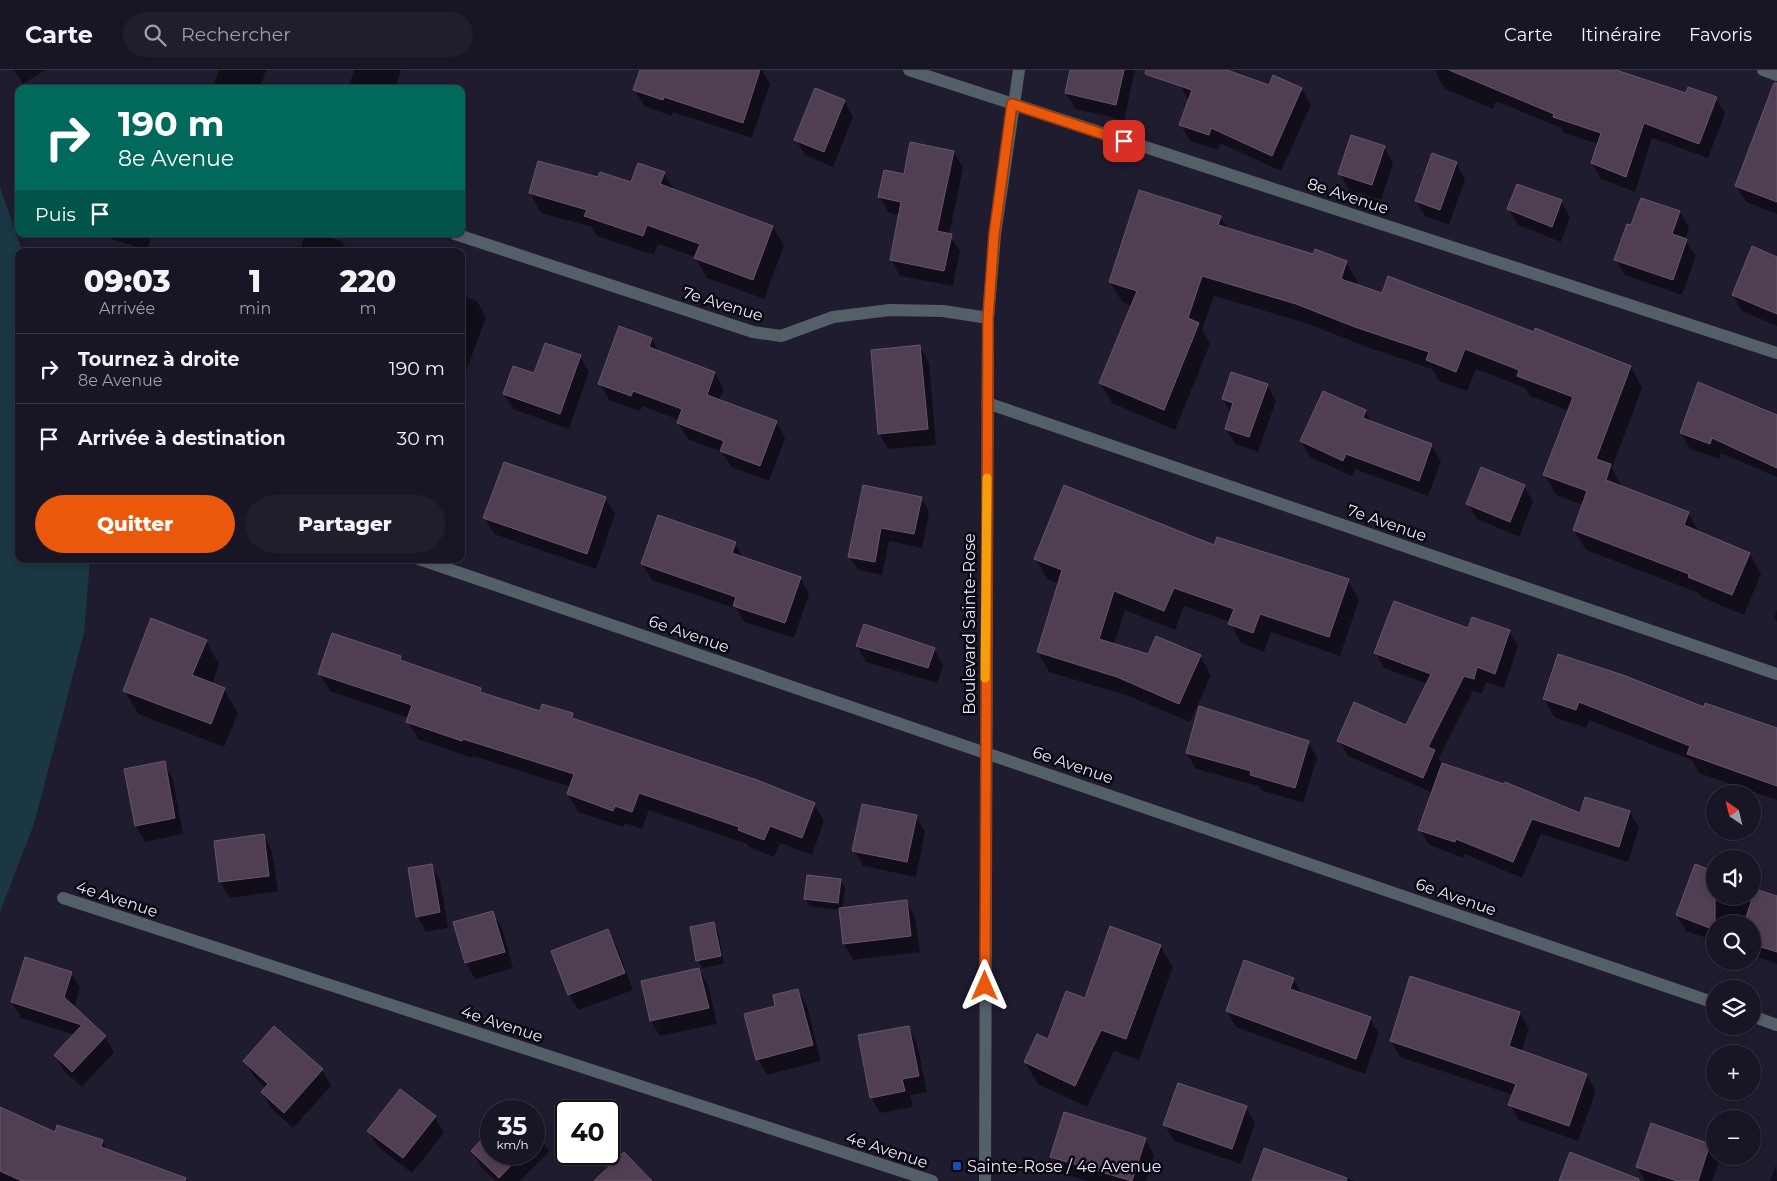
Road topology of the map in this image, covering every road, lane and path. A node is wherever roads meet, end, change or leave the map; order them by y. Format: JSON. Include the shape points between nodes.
{"nodes":[{"id":1,"x":909,"y":70,"type":"edge"},
{"id":2,"x":1019,"y":70,"type":"edge"},
{"id":3,"x":1763,"y":70,"type":"edge"},
{"id":4,"x":1777,"y":75,"type":"edge"},
{"id":5,"x":1012,"y":104,"type":"junction"},
{"id":6,"x":464,"y":237,"type":"edge"},
{"id":7,"x":988,"y":318,"type":"junction"},
{"id":8,"x":1777,"y":353,"type":"edge"},
{"id":9,"x":987,"y":403,"type":"junction"},
{"id":10,"x":431,"y":563,"type":"edge"},
{"id":11,"x":1777,"y":674,"type":"edge"},
{"id":12,"x":985,"y":752,"type":"junction"},
{"id":13,"x":63,"y":898,"type":"dead end"},
{"id":14,"x":1706,"y":1000,"type":"edge"},
{"id":15,"x":1761,"y":1019,"type":"edge"},
{"id":16,"x":1777,"y":1025,"type":"edge"},
{"id":17,"x":932,"y":1181,"type":"edge"},
{"id":18,"x":985,"y":1181,"type":"edge"}],
"edges":[{"from":1,"to":5,"type":"street","name":"8e Avenue"},
{"from":2,"to":5,"type":"street","name":"Boulevard Sainte-Rose"},
{"from":3,"to":4,"type":"street"},
{"from":5,"to":7,"type":"street","name":"Boulevard Sainte-Rose","via":[[994,235]]},
{"from":5,"to":8,"type":"street","name":"8e Avenue"},
{"from":6,"to":7,"type":"street","name":"7e Avenue","via":[[753,332],[781,336],[833,318],[890,310],[943,311]]},
{"from":7,"to":9,"type":"street","name":"Boulevard Sainte-Rose"},
{"from":9,"to":11,"type":"street","name":"7e Avenue"},
{"from":9,"to":12,"type":"street","name":"Boulevard Sainte-Rose"},
{"from":10,"to":12,"type":"street","name":"6e Avenue"},
{"from":12,"to":14,"type":"street","name":"6e Avenue"},
{"from":12,"to":18,"type":"street","name":"Boulevard Sainte-Rose"},
{"from":13,"to":17,"type":"street","name":"4e Avenue"},
{"from":15,"to":16,"type":"street"}]}
